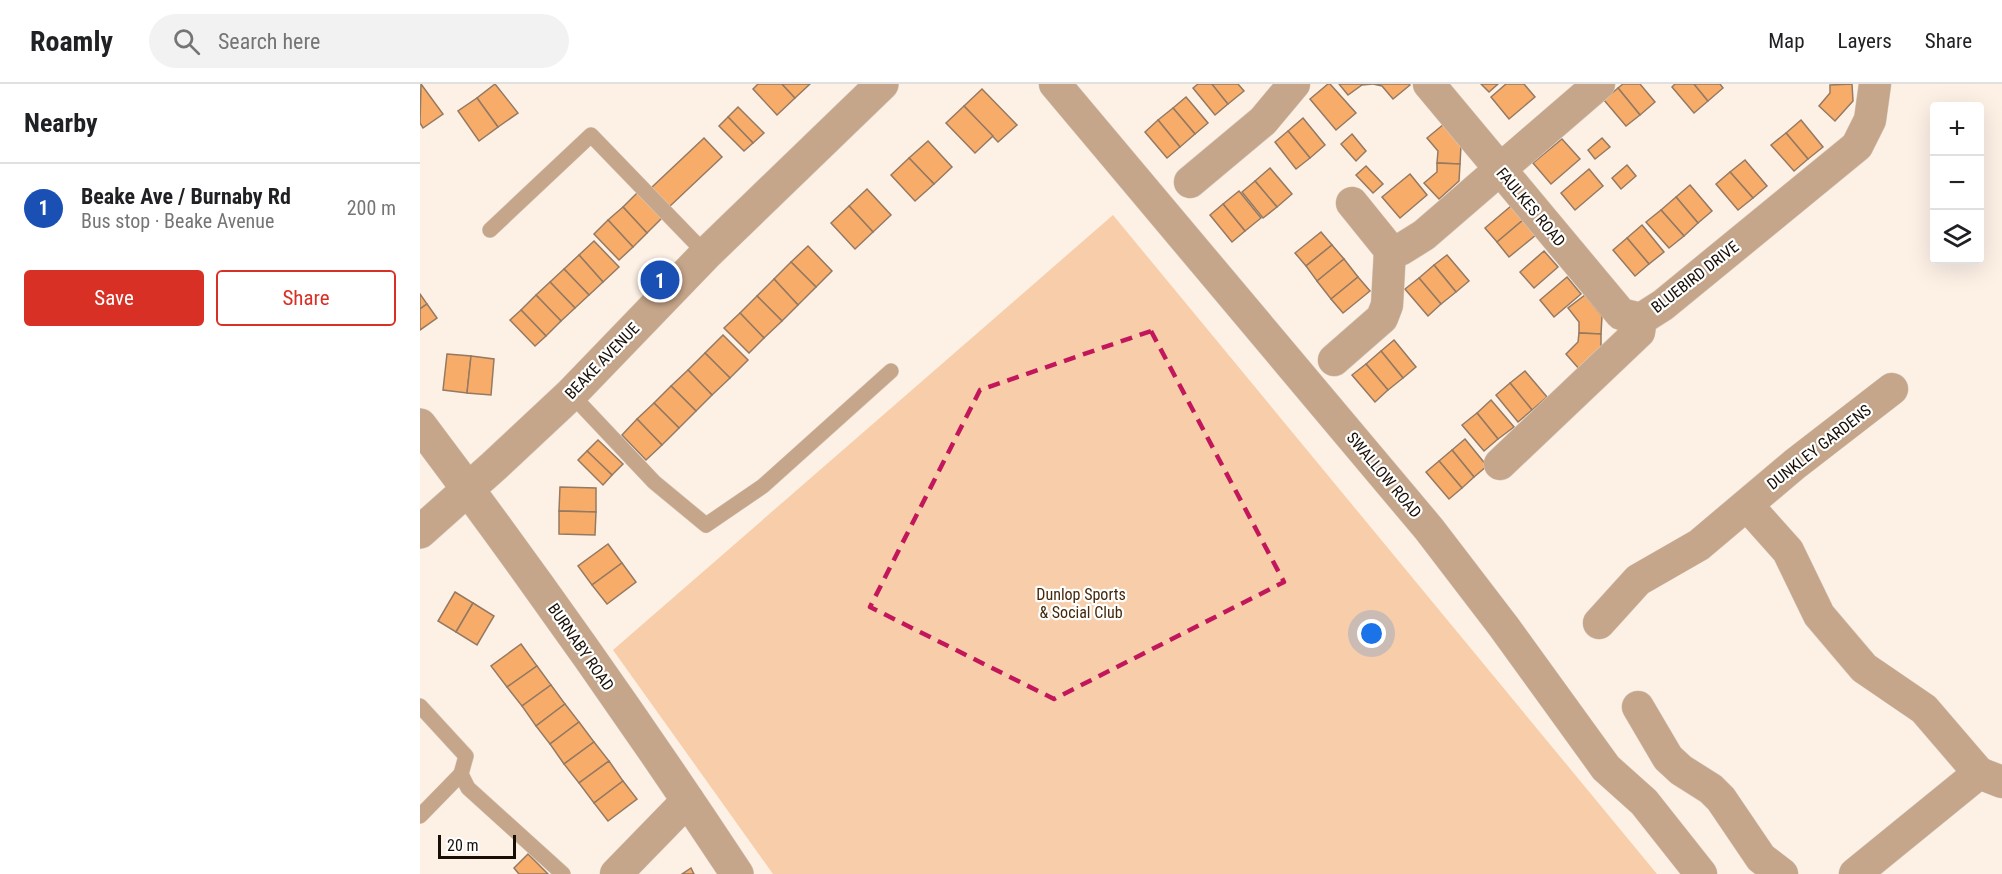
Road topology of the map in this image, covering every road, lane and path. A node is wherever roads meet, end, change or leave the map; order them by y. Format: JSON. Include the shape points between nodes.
{"nodes":[{"id":1,"x":882,"y":84,"type":"edge"},
{"id":2,"x":1055,"y":84,"type":"edge"},
{"id":3,"x":1294,"y":84,"type":"edge"},
{"id":4,"x":1429,"y":84,"type":"edge"},
{"id":5,"x":1599,"y":84,"type":"edge"},
{"id":6,"x":1875,"y":84,"type":"edge"},
{"id":7,"x":1500,"y":169,"type":"junction"},
{"id":8,"x":1190,"y":182,"type":"dead end"},
{"id":9,"x":1352,"y":204,"type":"dead end"},
{"id":10,"x":490,"y":230,"type":"dead end"},
{"id":11,"x":1390,"y":250,"type":"junction"},
{"id":12,"x":706,"y":254,"type":"junction"},
{"id":13,"x":1641,"y":319,"type":"junction"},
{"id":14,"x":1334,"y":360,"type":"dead end"},
{"id":15,"x":891,"y":371,"type":"dead end"},
{"id":16,"x":1892,"y":389,"type":"dead end"},
{"id":17,"x":571,"y":394,"type":"junction"},
{"id":18,"x":420,"y":424,"type":"edge"},
{"id":19,"x":1500,"y":464,"type":"dead end"},
{"id":20,"x":469,"y":489,"type":"junction"},
{"id":21,"x":1747,"y":505,"type":"junction"},
{"id":22,"x":420,"y":532,"type":"edge"},
{"id":23,"x":1599,"y":622,"type":"dead end"},
{"id":24,"x":420,"y":706,"type":"edge"},
{"id":25,"x":1638,"y":707,"type":"dead end"},
{"id":26,"x":461,"y":774,"type":"junction"},
{"id":27,"x":1991,"y":777,"type":"edge"},
{"id":28,"x":688,"y":800,"type":"junction"},
{"id":29,"x":420,"y":816,"type":"edge"},
{"id":30,"x":563,"y":874,"type":"edge"},
{"id":31,"x":616,"y":874,"type":"edge"},
{"id":32,"x":737,"y":874,"type":"edge"},
{"id":33,"x":1701,"y":874,"type":"edge"},
{"id":34,"x":1782,"y":874,"type":"edge"},
{"id":35,"x":1855,"y":874,"type":"edge"}],
"edges":[{"from":1,"to":12,"type":"street","name":"BEAKE AVENUE"},
{"from":2,"to":33,"type":"street","name":"SWALLOW ROAD","via":[[1429,529],[1606,768],[1644,802]]},
{"from":3,"to":8,"type":"street","via":[[1263,121]]},
{"from":4,"to":7,"type":"street","name":"FAULKES ROAD"},
{"from":5,"to":7,"type":"street"},
{"from":6,"to":13,"type":"street","name":"BLUEBIRD DRIVE","via":[[1870,120],[1857,146]]},
{"from":7,"to":11,"type":"street","via":[[1424,235],[1400,250]]},
{"from":7,"to":13,"type":"street","name":"FAULKES ROAD","via":[[1621,314]]},
{"from":9,"to":11,"type":"street"},
{"from":10,"to":12,"type":"lane","via":[[591,135]]},
{"from":11,"to":14,"type":"street","via":[[1387,305],[1382,318]]},
{"from":12,"to":17,"type":"street","name":"BEAKE AVENUE"},
{"from":13,"to":19,"type":"street","name":"BLUEBIRD DRIVE","via":[[1639,332]]},
{"from":15,"to":17,"type":"lane","via":[[763,486],[706,525],[654,482]]},
{"from":16,"to":21,"type":"street","name":"DUNKLEY GARDENS"},
{"from":17,"to":20,"type":"street","name":"BEAKE AVENUE"},
{"from":18,"to":20,"type":"street","name":"BURNABY ROAD"},
{"from":20,"to":22,"type":"street","name":"BEAKE AVENUE"},
{"from":20,"to":28,"type":"street","name":"BURNABY ROAD"},
{"from":21,"to":23,"type":"street","name":"DUNKLEY GARDENS","via":[[1699,545],[1638,580]]},
{"from":21,"to":27,"type":"street","via":[[1788,551],[1819,615],[1864,668],[1924,709]]},
{"from":24,"to":26,"type":"lane","via":[[466,756]]},
{"from":25,"to":34,"type":"street","via":[[1668,758],[1721,799],[1761,858]]},
{"from":26,"to":29,"type":"lane"},
{"from":26,"to":30,"type":"lane","via":[[468,788]]},
{"from":27,"to":35,"type":"street"},
{"from":28,"to":31,"type":"street"},
{"from":28,"to":32,"type":"street","name":"BURNABY ROAD"}]}
